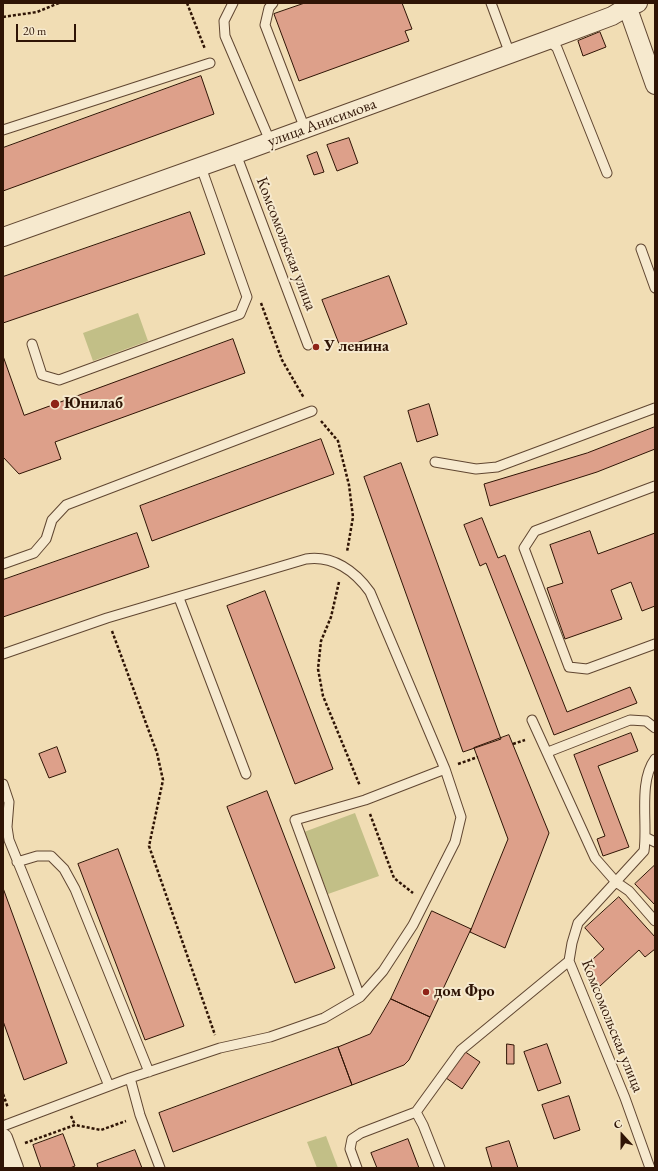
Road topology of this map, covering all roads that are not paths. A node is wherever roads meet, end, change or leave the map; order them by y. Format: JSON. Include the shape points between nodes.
{"nodes":[{"id":1,"x":233,"y":3,"type":"edge"},
{"id":2,"x":273,"y":3,"type":"edge"},
{"id":3,"x":491,"y":3,"type":"edge"},
{"id":4,"x":630,"y":4,"type":"edge"},
{"id":5,"x":548,"y":40,"type":"junction"},
{"id":6,"x":510,"y":54,"type":"junction"},
{"id":7,"x":210,"y":63,"type":"road end"},
{"id":8,"x":655,"y":86,"type":"edge"},
{"id":9,"x":305,"y":129,"type":"junction"},
{"id":10,"x":3,"y":130,"type":"edge"},
{"id":11,"x":270,"y":141,"type":"junction"},
{"id":12,"x":236,"y":154,"type":"junction"},
{"id":13,"x":201,"y":167,"type":"junction"},
{"id":14,"x":607,"y":173,"type":"dead end"},
{"id":15,"x":3,"y":237,"type":"edge"},
{"id":16,"x":641,"y":249,"type":"dead end"},
{"id":17,"x":655,"y":288,"type":"edge"},
{"id":18,"x":32,"y":344,"type":"dead end"},
{"id":19,"x":308,"y":345,"type":"dead end"},
{"id":20,"x":655,"y":408,"type":"edge"},
{"id":21,"x":312,"y":411,"type":"road end"},
{"id":22,"x":435,"y":462,"type":"dead end"},
{"id":23,"x":655,"y":486,"type":"edge"},
{"id":24,"x":3,"y":564,"type":"edge"},
{"id":25,"x":179,"y":598,"type":"junction"},
{"id":26,"x":655,"y":644,"type":"edge"},
{"id":27,"x":3,"y":654,"type":"edge"},
{"id":28,"x":532,"y":720,"type":"dead end"},
{"id":29,"x":655,"y":728,"type":"edge"},
{"id":30,"x":548,"y":752,"type":"junction"},
{"id":31,"x":655,"y":759,"type":"edge"},
{"id":32,"x":445,"y":769,"type":"junction"},
{"id":33,"x":246,"y":774,"type":"dead end"},
{"id":34,"x":3,"y":784,"type":"edge"},
{"id":35,"x":645,"y":837,"type":"junction"},
{"id":36,"x":655,"y":842,"type":"edge"},
{"id":37,"x":17,"y":862,"type":"junction"},
{"id":38,"x":616,"y":882,"type":"junction"},
{"id":39,"x":655,"y":921,"type":"edge"},
{"id":40,"x":569,"y":961,"type":"junction"},
{"id":41,"x":360,"y":997,"type":"junction"},
{"id":42,"x":149,"y":1072,"type":"junction"},
{"id":43,"x":130,"y":1078,"type":"junction"},
{"id":44,"x":109,"y":1086,"type":"junction"},
{"id":45,"x":416,"y":1112,"type":"junction"},
{"id":46,"x":3,"y":1126,"type":"edge"},
{"id":47,"x":3,"y":1138,"type":"edge"},
{"id":48,"x":14,"y":1168,"type":"edge"},
{"id":49,"x":160,"y":1168,"type":"edge"},
{"id":50,"x":357,"y":1168,"type":"edge"},
{"id":51,"x":440,"y":1168,"type":"edge"},
{"id":52,"x":650,"y":1168,"type":"edge"}],
"edges":[{"from":1,"to":11,"type":"lane","via":[[224,21],[225,36]]},
{"from":2,"to":9,"type":"lane","via":[[269,8],[265,25]]},
{"from":3,"to":6,"type":"lane"},
{"from":4,"to":5,"type":"street","name":"улица Анисимова","via":[[612,16]]},
{"from":4,"to":8,"type":"street"},
{"from":5,"to":6,"type":"street","name":"улица Анисимова"},
{"from":5,"to":14,"type":"lane","via":[[557,48]]},
{"from":6,"to":9,"type":"street","name":"улица Анисимова"},
{"from":7,"to":10,"type":"lane"},
{"from":9,"to":11,"type":"street","name":"улица Анисимова"},
{"from":11,"to":12,"type":"street","name":"улица Анисимова"},
{"from":12,"to":13,"type":"street","name":"улица Анисимова"},
{"from":12,"to":19,"type":"lane","name":"Комсомольская улица"},
{"from":13,"to":15,"type":"street","name":"улица Анисимова"},
{"from":13,"to":18,"type":"lane","via":[[247,297],[240,314],[59,380],[42,375]]},
{"from":16,"to":17,"type":"lane"},
{"from":20,"to":22,"type":"lane","via":[[497,467],[476,469]]},
{"from":21,"to":24,"type":"lane","via":[[66,506],[52,520],[46,539],[34,553]]},
{"from":23,"to":26,"type":"lane","via":[[535,531],[524,548],[569,667],[587,669]]},
{"from":25,"to":27,"type":"lane","via":[[107,618]]},
{"from":25,"to":32,"type":"lane","via":[[306,559],[318,557],[343,566],[361,579],[370,592]]},
{"from":25,"to":33,"type":"lane"},
{"from":28,"to":30,"type":"lane"},
{"from":29,"to":30,"type":"lane","via":[[646,721],[630,720]]},
{"from":30,"to":38,"type":"lane","via":[[595,858]]},
{"from":31,"to":35,"type":"lane","name":"Комсомольская улица","via":[[648,773]]},
{"from":32,"to":41,"type":"lane","via":[[461,817],[460,829],[413,925],[383,971]]},
{"from":32,"to":41,"type":"lane","via":[[365,800],[295,820]]},
{"from":34,"to":37,"type":"lane","via":[[9,802],[9,840]]},
{"from":35,"to":36,"type":"lane"},
{"from":35,"to":38,"type":"lane","name":"Комсомольская улица","via":[[644,851]]},
{"from":37,"to":42,"type":"lane","via":[[37,856],[51,856],[64,869],[75,888]]},
{"from":37,"to":44,"type":"lane"},
{"from":38,"to":39,"type":"lane","via":[[629,891]]},
{"from":38,"to":40,"type":"lane","name":"Комсомольская улица","via":[[578,923]]},
{"from":40,"to":45,"type":"lane","via":[[461,1050]]},
{"from":40,"to":52,"type":"lane","name":"Комсомольская улица","via":[[625,1098]]},
{"from":41,"to":42,"type":"lane","via":[[324,1018],[270,1037],[220,1048]]},
{"from":42,"to":43,"type":"lane"},
{"from":43,"to":44,"type":"lane"},
{"from":43,"to":49,"type":"lane","via":[[140,1115]]},
{"from":44,"to":46,"type":"lane"},
{"from":45,"to":50,"type":"lane","via":[[361,1133],[352,1139],[350,1149]]},
{"from":45,"to":51,"type":"lane"},
{"from":47,"to":48,"type":"street"}]}
